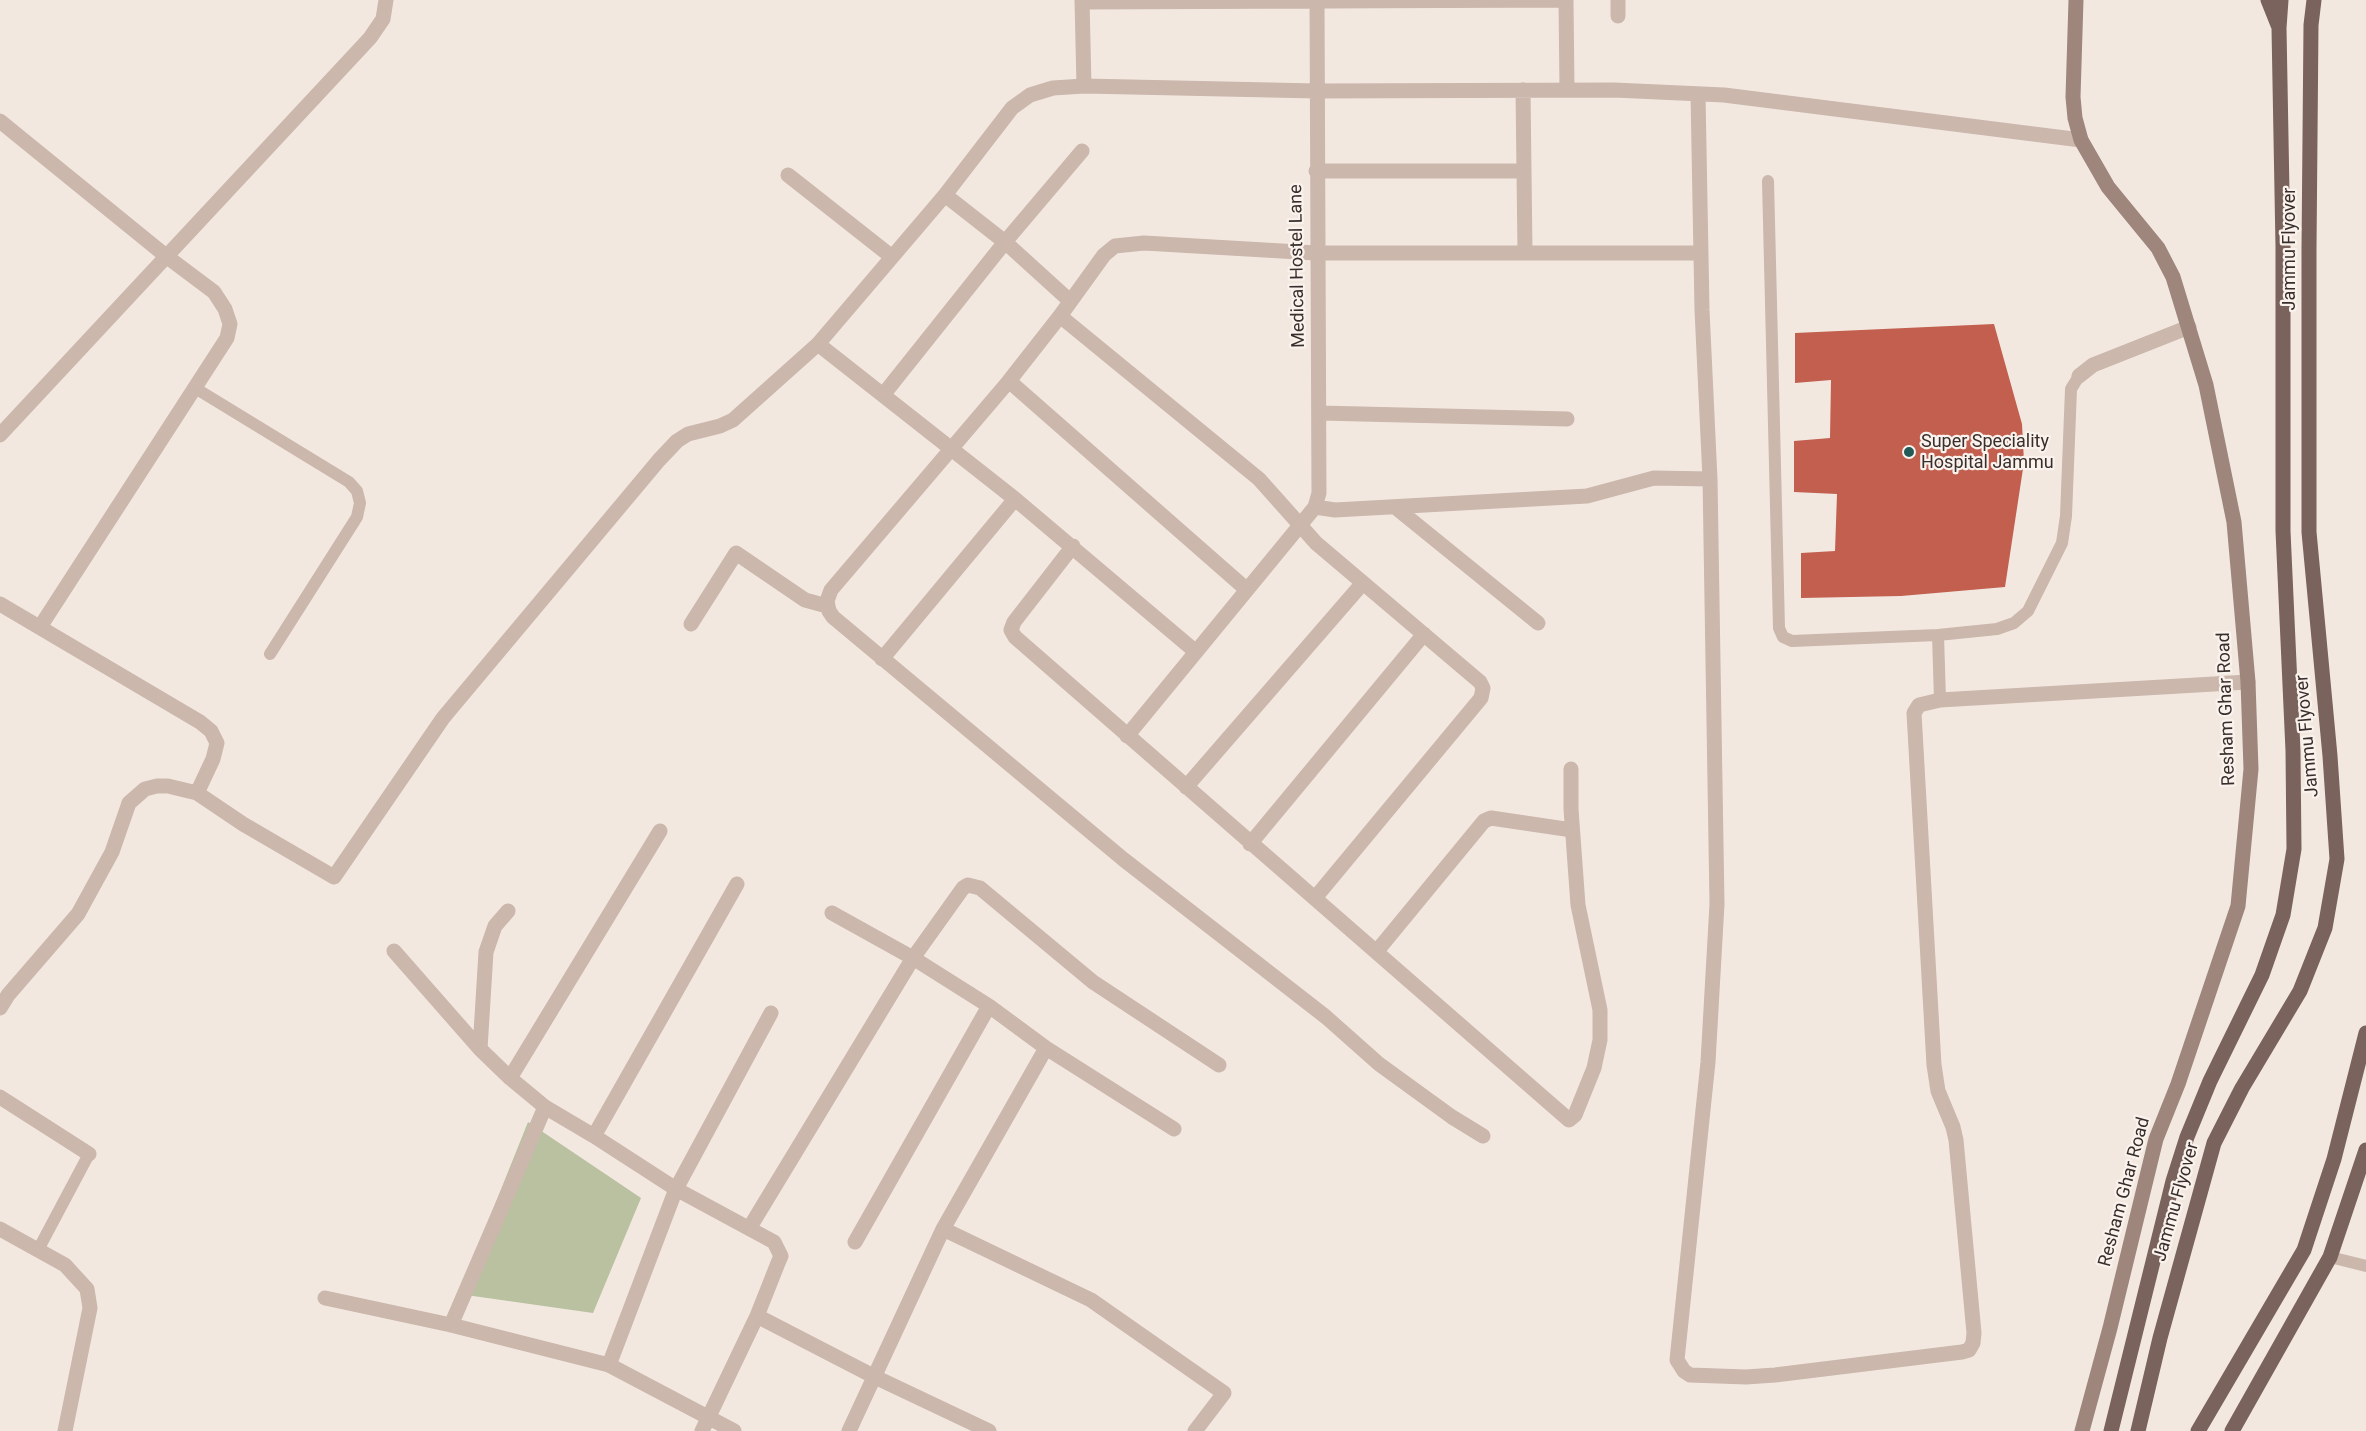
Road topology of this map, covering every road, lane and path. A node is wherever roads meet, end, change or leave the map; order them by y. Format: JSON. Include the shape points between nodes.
{"nodes":[{"id":1,"x":387,"y":0,"type":"edge"},
{"id":2,"x":1618,"y":0,"type":"edge"},
{"id":3,"x":2076,"y":0,"type":"edge"},
{"id":4,"x":2268,"y":0,"type":"edge"},
{"id":5,"x":2281,"y":0,"type":"edge"},
{"id":6,"x":2314,"y":0,"type":"edge"},
{"id":7,"x":1082,"y":1,"type":"edge"},
{"id":8,"x":1317,"y":1,"type":"edge"},
{"id":9,"x":1566,"y":1,"type":"edge"},
{"id":10,"x":1618,"y":16,"type":"dead end"},
{"id":11,"x":2279,"y":28,"type":"junction"},
{"id":12,"x":1084,"y":86,"type":"junction"},
{"id":13,"x":1567,"y":89,"type":"junction"},
{"id":14,"x":1523,"y":90,"type":"junction"},
{"id":15,"x":1317,"y":91,"type":"junction"},
{"id":16,"x":1698,"y":94,"type":"junction"},
{"id":17,"x":0,"y":121,"type":"edge"},
{"id":18,"x":2081,"y":140,"type":"junction"},
{"id":19,"x":1082,"y":151,"type":"dead end"},
{"id":20,"x":1317,"y":171,"type":"junction"},
{"id":21,"x":1524,"y":171,"type":"junction"},
{"id":22,"x":788,"y":175,"type":"dead end"},
{"id":23,"x":1768,"y":181,"type":"dead end"},
{"id":24,"x":945,"y":195,"type":"junction"},
{"id":25,"x":1005,"y":242,"type":"junction"},
{"id":26,"x":1317,"y":253,"type":"junction"},
{"id":27,"x":1525,"y":253,"type":"junction"},
{"id":28,"x":1701,"y":253,"type":"junction"},
{"id":29,"x":166,"y":256,"type":"junction"},
{"id":30,"x":892,"y":257,"type":"junction"},
{"id":31,"x":1070,"y":301,"type":"junction"},
{"id":32,"x":1060,"y":316,"type":"junction"},
{"id":33,"x":2190,"y":327,"type":"junction"},
{"id":34,"x":818,"y":344,"type":"junction"},
{"id":35,"x":2079,"y":376,"type":"joint"},
{"id":36,"x":1009,"y":381,"type":"junction"},
{"id":37,"x":195,"y":388,"type":"junction"},
{"id":38,"x":883,"y":395,"type":"junction"},
{"id":39,"x":1320,"y":413,"type":"junction"},
{"id":40,"x":1567,"y":419,"type":"dead end"},
{"id":41,"x":0,"y":435,"type":"edge"},
{"id":42,"x":952,"y":448,"type":"junction"},
{"id":43,"x":1710,"y":479,"type":"junction"},
{"id":44,"x":1016,"y":499,"type":"junction"},
{"id":45,"x":1315,"y":507,"type":"junction"},
{"id":46,"x":1395,"y":507,"type":"junction"},
{"id":47,"x":1300,"y":525,"type":"junction"},
{"id":48,"x":1073,"y":546,"type":"junction"},
{"id":49,"x":1362,"y":584,"type":"junction"},
{"id":50,"x":1246,"y":589,"type":"junction"},
{"id":51,"x":0,"y":604,"type":"edge"},
{"id":52,"x":827,"y":606,"type":"junction"},
{"id":53,"x":1538,"y":623,"type":"dead end"},
{"id":54,"x":691,"y":624,"type":"dead end"},
{"id":55,"x":40,"y":627,"type":"junction"},
{"id":56,"x":1424,"y":634,"type":"junction"},
{"id":57,"x":1938,"y":635,"type":"junction"},
{"id":58,"x":1196,"y":652,"type":"junction"},
{"id":59,"x":270,"y":654,"type":"dead end"},
{"id":60,"x":882,"y":658,"type":"junction"},
{"id":61,"x":2248,"y":681,"type":"junction"},
{"id":62,"x":1940,"y":700,"type":"junction"},
{"id":63,"x":1128,"y":736,"type":"junction"},
{"id":64,"x":1571,"y":769,"type":"dead end"},
{"id":65,"x":1186,"y":787,"type":"junction"},
{"id":66,"x":197,"y":793,"type":"junction"},
{"id":67,"x":1572,"y":830,"type":"junction"},
{"id":68,"x":660,"y":831,"type":"dead end"},
{"id":69,"x":1250,"y":844,"type":"junction"},
{"id":70,"x":737,"y":884,"type":"dead end"},
{"id":71,"x":1315,"y":898,"type":"junction"},
{"id":72,"x":507,"y":911,"type":"dead end"},
{"id":73,"x":832,"y":913,"type":"dead end"},
{"id":74,"x":394,"y":951,"type":"dead end"},
{"id":75,"x":1377,"y":951,"type":"junction"},
{"id":76,"x":913,"y":958,"type":"junction"},
{"id":77,"x":989,"y":1006,"type":"junction"},
{"id":78,"x":0,"y":1008,"type":"edge"},
{"id":79,"x":771,"y":1013,"type":"dead end"},
{"id":80,"x":2366,"y":1033,"type":"edge"},
{"id":81,"x":1046,"y":1048,"type":"junction"},
{"id":82,"x":480,"y":1049,"type":"junction"},
{"id":83,"x":1219,"y":1065,"type":"dead end"},
{"id":84,"x":510,"y":1078,"type":"junction"},
{"id":85,"x":0,"y":1097,"type":"edge"},
{"id":86,"x":545,"y":1107,"type":"junction"},
{"id":87,"x":1174,"y":1129,"type":"dead end"},
{"id":88,"x":594,"y":1136,"type":"junction"},
{"id":89,"x":1483,"y":1136,"type":"dead end"},
{"id":90,"x":2366,"y":1150,"type":"edge"},
{"id":91,"x":89,"y":1154,"type":"joint"},
{"id":92,"x":676,"y":1189,"type":"junction"},
{"id":93,"x":750,"y":1227,"type":"junction"},
{"id":94,"x":943,"y":1228,"type":"junction"},
{"id":95,"x":0,"y":1229,"type":"edge"},
{"id":96,"x":855,"y":1242,"type":"dead end"},
{"id":97,"x":38,"y":1250,"type":"junction"},
{"id":98,"x":2331,"y":1257,"type":"junction"},
{"id":99,"x":2366,"y":1266,"type":"edge"},
{"id":100,"x":325,"y":1298,"type":"dead end"},
{"id":101,"x":757,"y":1316,"type":"junction"},
{"id":102,"x":451,"y":1325,"type":"junction"},
{"id":103,"x":609,"y":1365,"type":"junction"},
{"id":104,"x":875,"y":1377,"type":"junction"},
{"id":105,"x":706,"y":1425,"type":"edge"},
{"id":106,"x":65,"y":1431,"type":"edge"},
{"id":107,"x":734,"y":1431,"type":"edge"},
{"id":108,"x":849,"y":1431,"type":"edge"},
{"id":109,"x":987,"y":1431,"type":"edge"},
{"id":110,"x":1195,"y":1431,"type":"edge"},
{"id":111,"x":2082,"y":1431,"type":"edge"},
{"id":112,"x":2111,"y":1431,"type":"edge"},
{"id":113,"x":2138,"y":1431,"type":"edge"},
{"id":114,"x":2198,"y":1431,"type":"edge"},
{"id":115,"x":2232,"y":1431,"type":"edge"}],
"edges":[{"from":1,"to":29,"type":"street","via":[[383,19],[370,38]]},
{"from":2,"to":10,"type":"street"},
{"from":3,"to":18,"type":"street","name":"Resham Ghar Road","via":[[2073,97]]},
{"from":4,"to":11,"type":"main road"},
{"from":5,"to":11,"type":"main road","name":"Jammu Flyover"},
{"from":6,"to":113,"type":"main road","name":"Jammu Flyover","via":[[2309,532],[2337,859],[2325,928],[2300,992],[2214,1143]]},
{"from":7,"to":8,"type":"street"},
{"from":7,"to":12,"type":"street"},
{"from":8,"to":9,"type":"street"},
{"from":8,"to":15,"type":"street","name":"Medical Hostel Lane"},
{"from":9,"to":13,"type":"street"},
{"from":11,"to":112,"type":"main road","name":"Jammu Flyover","via":[[2283,531],[2294,849],[2283,915],[2262,975],[2187,1137]]},
{"from":12,"to":15,"type":"street"},
{"from":12,"to":24,"type":"street","via":[[1053,88],[1030,95],[1012,108]]},
{"from":13,"to":14,"type":"street"},
{"from":13,"to":16,"type":"street"},
{"from":14,"to":15,"type":"street"},
{"from":14,"to":21,"type":"street"},
{"from":15,"to":20,"type":"street","name":"Medical Hostel Lane"},
{"from":16,"to":18,"type":"street"},
{"from":16,"to":28,"type":"street"},
{"from":17,"to":29,"type":"street"},
{"from":18,"to":33,"type":"street","name":"Resham Ghar Road","via":[[2108,187],[2158,249],[2173,277]]},
{"from":19,"to":25,"type":"street"},
{"from":20,"to":21,"type":"street"},
{"from":20,"to":26,"type":"street","name":"Medical Hostel Lane"},
{"from":21,"to":27,"type":"street"},
{"from":22,"to":30,"type":"street"},
{"from":23,"to":57,"type":"lane","via":[[1779,628],[1783,638],[1792,641]]},
{"from":24,"to":25,"type":"street"},
{"from":24,"to":30,"type":"street"},
{"from":25,"to":31,"type":"street"},
{"from":25,"to":38,"type":"street"},
{"from":26,"to":27,"type":"street"},
{"from":26,"to":31,"type":"street","via":[[1128,243],[1104,255]]},
{"from":26,"to":39,"type":"street","name":"Medical Hostel Lane"},
{"from":27,"to":28,"type":"street"},
{"from":28,"to":43,"type":"street"},
{"from":29,"to":37,"type":"street","via":[[214,292],[230,324],[227,338]]},
{"from":29,"to":41,"type":"street"},
{"from":30,"to":34,"type":"street"},
{"from":31,"to":32,"type":"street"},
{"from":32,"to":36,"type":"street"},
{"from":32,"to":47,"type":"street","via":[[1259,479]]},
{"from":33,"to":35,"type":"street","via":[[2093,365]]},
{"from":33,"to":61,"type":"street","name":"Resham Ghar Road","via":[[2234,522]]},
{"from":34,"to":38,"type":"street"},
{"from":34,"to":66,"type":"street","via":[[733,420],[688,434],[659,460],[442,718],[334,878]]},
{"from":35,"to":57,"type":"lane","via":[[2071,389],[2062,543],[2028,611],[2014,623],[1997,629]]},
{"from":36,"to":42,"type":"street"},
{"from":36,"to":50,"type":"street"},
{"from":37,"to":55,"type":"street"},
{"from":37,"to":59,"type":"lane","via":[[349,482],[357,491],[357,517]]},
{"from":38,"to":42,"type":"street"},
{"from":39,"to":40,"type":"street"},
{"from":39,"to":45,"type":"street","name":"Medical Hostel Lane","via":[[1320,475]]},
{"from":42,"to":44,"type":"street"},
{"from":42,"to":52,"type":"street","via":[[831,590]]},
{"from":43,"to":46,"type":"street","via":[[1654,478],[1587,496]]},
{"from":43,"to":62,"type":"street","via":[[1717,904],[1708,1062],[1677,1360],[1690,1375],[1775,1375],[1962,1352],[1973,1343],[1956,1140],[1938,1091],[1934,1065],[1914,713],[1919,705]]},
{"from":44,"to":48,"type":"street"},
{"from":44,"to":60,"type":"street"},
{"from":45,"to":46,"type":"street"},
{"from":45,"to":47,"type":"street"},
{"from":46,"to":53,"type":"street"},
{"from":47,"to":49,"type":"street"},
{"from":47,"to":50,"type":"street"},
{"from":48,"to":58,"type":"street"},
{"from":48,"to":63,"type":"street","via":[[1011,630],[1015,638]]},
{"from":49,"to":56,"type":"street"},
{"from":49,"to":65,"type":"street"},
{"from":50,"to":58,"type":"street"},
{"from":51,"to":55,"type":"street"},
{"from":52,"to":54,"type":"street","via":[[805,600],[736,553]]},
{"from":52,"to":60,"type":"street","via":[[833,617]]},
{"from":55,"to":66,"type":"street","via":[[211,731],[217,743]]},
{"from":56,"to":69,"type":"street"},
{"from":56,"to":71,"type":"street","via":[[1480,681],[1481,698]]},
{"from":57,"to":62,"type":"lane"},
{"from":58,"to":63,"type":"street"},
{"from":60,"to":89,"type":"street","via":[[1123,859],[1326,1017],[1379,1064]]},
{"from":61,"to":62,"type":"street"},
{"from":61,"to":111,"type":"street","name":"Resham Ghar Road","via":[[2251,769],[2238,906],[2156,1138]]},
{"from":63,"to":65,"type":"street"},
{"from":64,"to":67,"type":"street"},
{"from":65,"to":69,"type":"street"},
{"from":66,"to":78,"type":"street","via":[[157,786],[145,789],[129,803],[112,852],[78,914]]},
{"from":67,"to":75,"type":"street","via":[[1491,818],[1484,821]]},
{"from":67,"to":75,"type":"street","via":[[1578,906],[1600,1010],[1600,1040],[1594,1068],[1572,1119],[1563,1117]]},
{"from":68,"to":84,"type":"street"},
{"from":69,"to":71,"type":"street"},
{"from":70,"to":88,"type":"street"},
{"from":71,"to":75,"type":"street"},
{"from":72,"to":82,"type":"street","via":[[495,926],[486,952]]},
{"from":73,"to":76,"type":"street"},
{"from":74,"to":82,"type":"street"},
{"from":76,"to":77,"type":"street"},
{"from":76,"to":83,"type":"street","via":[[963,888],[974,885],[1093,982]]},
{"from":76,"to":93,"type":"street"},
{"from":77,"to":81,"type":"street"},
{"from":77,"to":96,"type":"street"},
{"from":79,"to":92,"type":"street"},
{"from":80,"to":114,"type":"main road","via":[[2334,1159],[2304,1250]]},
{"from":81,"to":87,"type":"street"},
{"from":81,"to":94,"type":"street"},
{"from":82,"to":84,"type":"street"},
{"from":84,"to":86,"type":"street"},
{"from":85,"to":91,"type":"street"},
{"from":86,"to":88,"type":"street"},
{"from":86,"to":102,"type":"street"},
{"from":88,"to":92,"type":"street"},
{"from":90,"to":98,"type":"main road"},
{"from":91,"to":97,"type":"lane"},
{"from":92,"to":93,"type":"street"},
{"from":92,"to":103,"type":"street"},
{"from":93,"to":101,"type":"street","via":[[774,1242],[781,1256]]},
{"from":94,"to":104,"type":"street"},
{"from":94,"to":110,"type":"street","via":[[1091,1300],[1224,1394]]},
{"from":95,"to":97,"type":"street"},
{"from":97,"to":106,"type":"street","via":[[65,1265],[87,1289],[90,1308]]},
{"from":98,"to":99,"type":"lane"},
{"from":98,"to":115,"type":"main road"},
{"from":100,"to":102,"type":"street"},
{"from":101,"to":104,"type":"street"},
{"from":101,"to":105,"type":"street"},
{"from":102,"to":103,"type":"street"},
{"from":103,"to":105,"type":"street"},
{"from":104,"to":108,"type":"street"},
{"from":104,"to":109,"type":"street"},
{"from":105,"to":107,"type":"street"}]}
